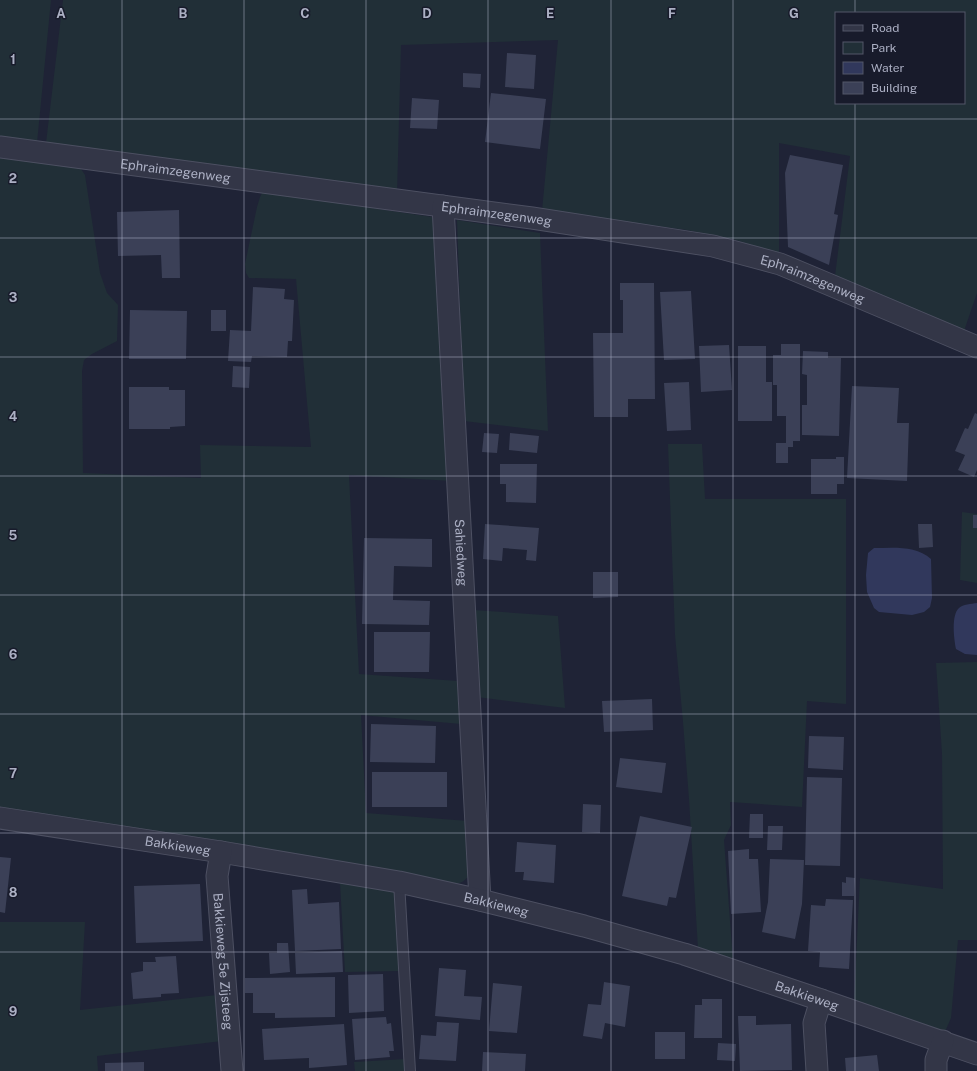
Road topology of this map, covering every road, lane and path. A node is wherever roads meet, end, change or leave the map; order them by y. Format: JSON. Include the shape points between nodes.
{"nodes":[{"id":1,"x":0,"y":147,"type":"edge"},
{"id":2,"x":443,"y":206,"type":"junction"},
{"id":3,"x":977,"y":347,"type":"edge"},
{"id":4,"x":0,"y":818,"type":"edge"},
{"id":5,"x":221,"y":852,"type":"junction"},
{"id":6,"x":399,"y":882,"type":"junction"},
{"id":7,"x":480,"y":900,"type":"junction"},
{"id":8,"x":821,"y":1000,"type":"junction"},
{"id":9,"x":943,"y":1041,"type":"junction"},
{"id":10,"x":977,"y":1054,"type":"edge"},
{"id":11,"x":232,"y":1071,"type":"edge"},
{"id":12,"x":410,"y":1071,"type":"edge"},
{"id":13,"x":817,"y":1071,"type":"edge"},
{"id":14,"x":936,"y":1071,"type":"edge"}],
"edges":[{"from":1,"to":2,"type":"street","name":"Ephraimzegenweg"},
{"from":2,"to":3,"type":"street","name":"Ephraimzegenweg","via":[[712,246],[780,264]]},
{"from":2,"to":7,"type":"street","name":"Sahiedweg"},
{"from":4,"to":5,"type":"street","name":"Bakkieweg"},
{"from":5,"to":6,"type":"street","name":"Bakkieweg"},
{"from":5,"to":11,"type":"street","name":"Bakkieweg 5e Zijsteeg","via":[[217,876]]},
{"from":6,"to":7,"type":"street","name":"Bakkieweg"},
{"from":6,"to":12,"type":"lane"},
{"from":7,"to":8,"type":"street","name":"Bakkieweg","via":[[684,954]]},
{"from":8,"to":9,"type":"street","name":"Bakkieweg"},
{"from":8,"to":13,"type":"street","via":[[814,1023]]},
{"from":9,"to":10,"type":"street","name":"Bakkieweg"},
{"from":9,"to":14,"type":"street","via":[[936,1060]]}]}
